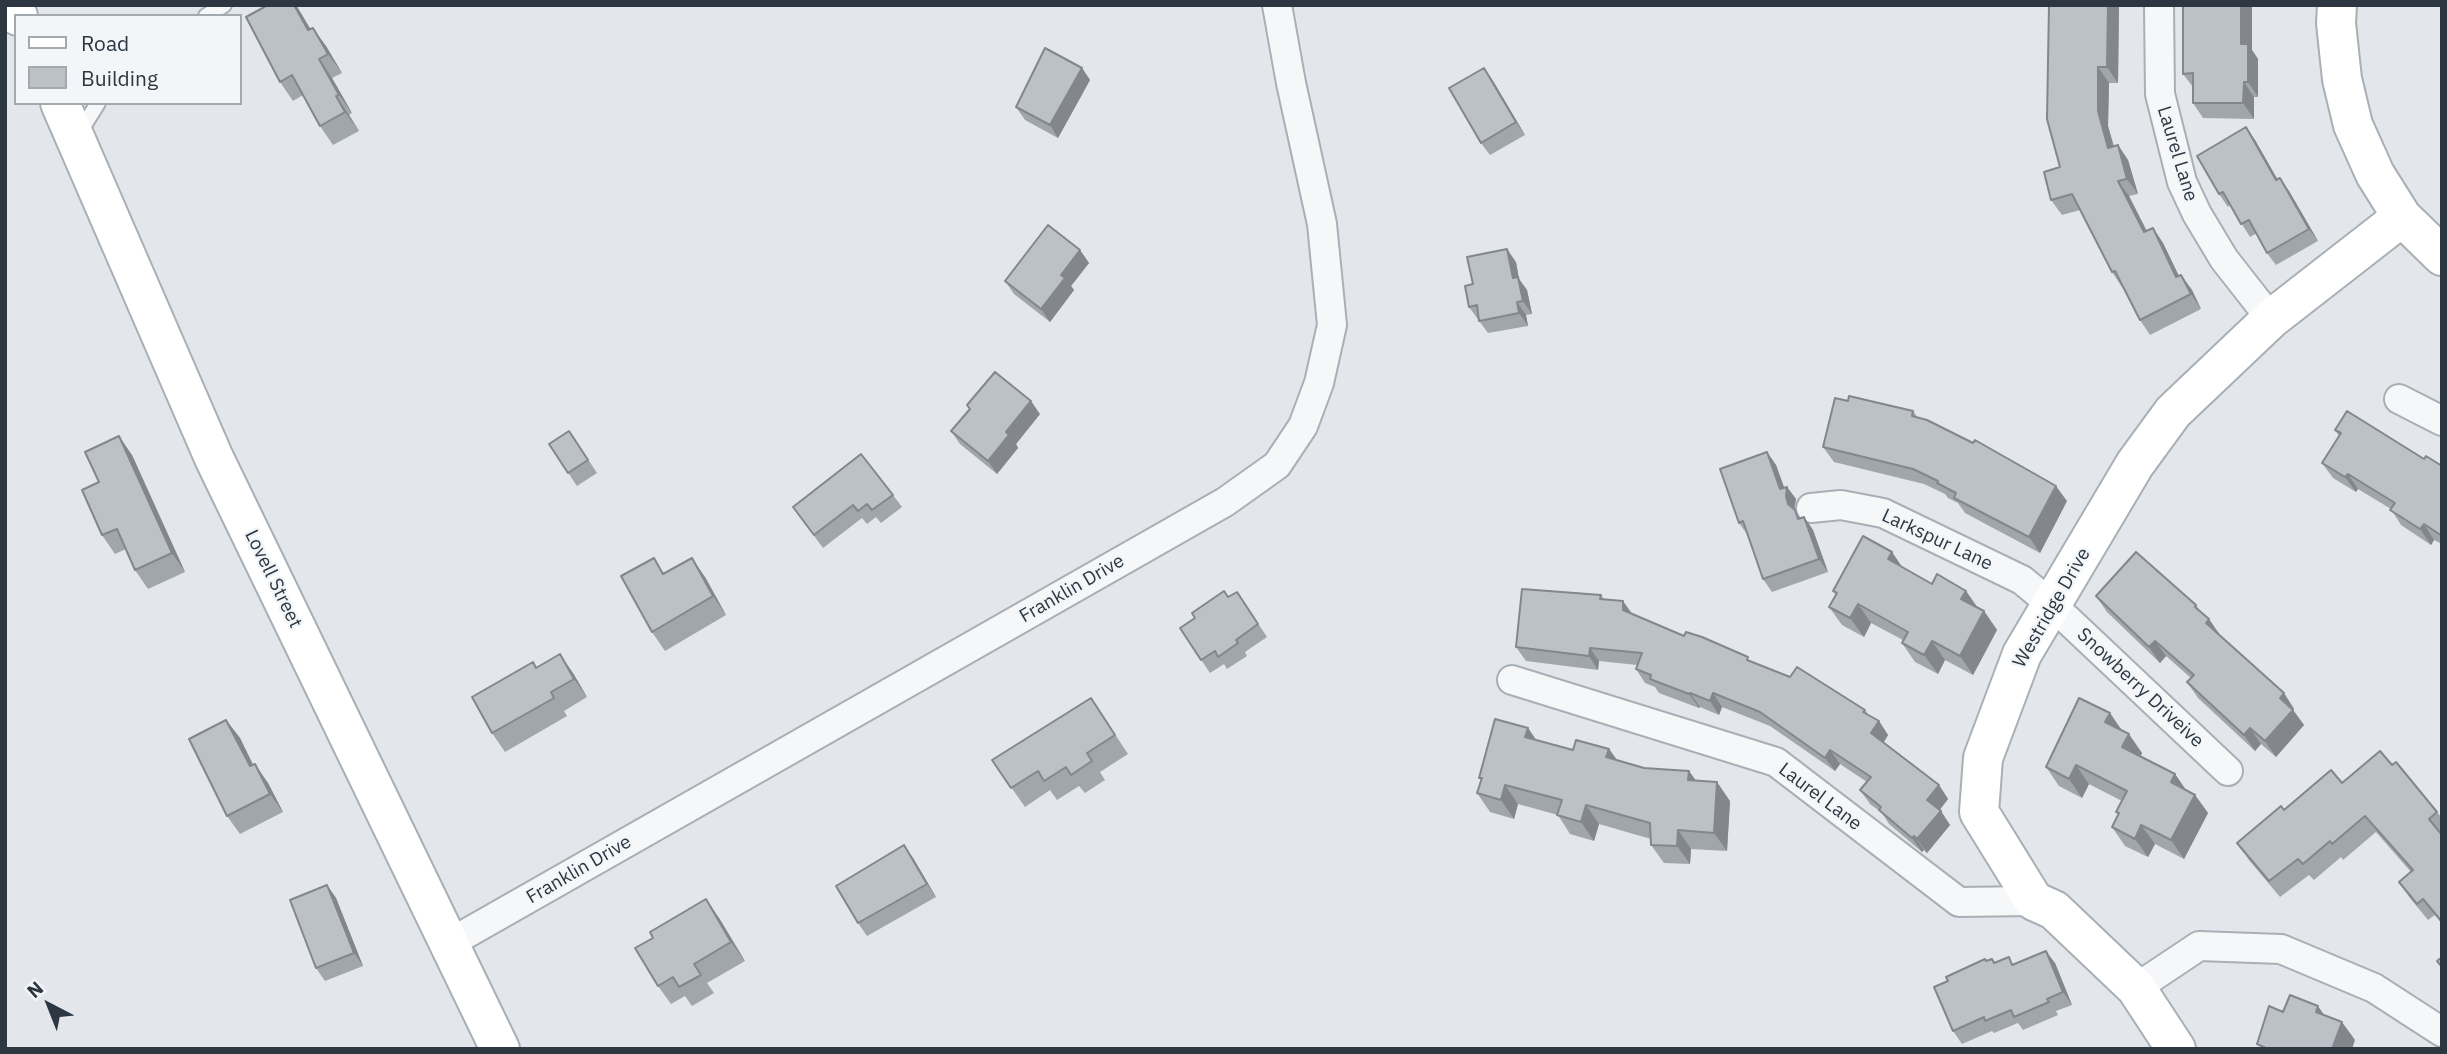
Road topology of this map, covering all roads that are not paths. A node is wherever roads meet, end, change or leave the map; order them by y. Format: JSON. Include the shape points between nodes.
{"nodes":[{"id":1,"x":1277,"y":5,"type":"edge"},
{"id":2,"x":2159,"y":5,"type":"edge"},
{"id":3,"x":2337,"y":5,"type":"edge"},
{"id":4,"x":61,"y":105,"type":"edge"},
{"id":5,"x":97,"y":105,"type":"edge"},
{"id":6,"x":76,"y":139,"type":"junction"},
{"id":7,"x":2402,"y":217,"type":"junction"},
{"id":8,"x":2442,"y":256,"type":"edge"},
{"id":9,"x":2271,"y":320,"type":"junction"},
{"id":10,"x":2399,"y":399,"type":"dead end"},
{"id":11,"x":2442,"y":421,"type":"edge"},
{"id":12,"x":1811,"y":508,"type":"dead end"},
{"id":13,"x":2052,"y":605,"type":"junction"},
{"id":14,"x":1511,"y":680,"type":"dead end"},
{"id":15,"x":2228,"y":771,"type":"dead end"},
{"id":16,"x":2034,"y":901,"type":"junction"},
{"id":17,"x":449,"y":944,"type":"junction"},
{"id":18,"x":2136,"y":988,"type":"junction"},
{"id":19,"x":2442,"y":1032,"type":"edge"},
{"id":20,"x":500,"y":1049,"type":"edge"},
{"id":21,"x":2176,"y":1049,"type":"edge"}],
"edges":[{"from":1,"to":17,"type":"street","name":"Franklin Drive","via":[[1322,224],[1332,325],[1319,383],[1303,426],[1277,465],[1225,502]]},
{"from":2,"to":9,"type":"street","name":"Laurel Lane","via":[[2160,94],[2182,182],[2224,259]]},
{"from":3,"to":7,"type":"street","via":[[2342,79],[2353,125],[2375,174]]},
{"from":4,"to":6,"type":"street","name":"Lovell Street"},
{"from":5,"to":6,"type":"lane"},
{"from":6,"to":17,"type":"street","name":"Lovell Street","via":[[214,457]]},
{"from":7,"to":8,"type":"street"},
{"from":7,"to":9,"type":"street","name":"Westridge Drive"},
{"from":9,"to":13,"type":"street","name":"Westridge Drive","via":[[2173,412],[2135,464]]},
{"from":10,"to":11,"type":"street"},
{"from":12,"to":13,"type":"street","name":"Larkspur Lane","via":[[1841,505],[1883,513],[2022,580]]},
{"from":13,"to":15,"type":"street","name":"Snowberry Driveive"},
{"from":13,"to":16,"type":"street","name":"Westridge Drive","via":[[2022,654],[1983,758],[1979,812]]},
{"from":14,"to":16,"type":"street","name":"Laurel Lane","via":[[1776,762],[1959,902]]},
{"from":16,"to":18,"type":"street","name":"Westridge Drive","via":[[2054,910]]},
{"from":17,"to":20,"type":"street","name":"Lovell Street"},
{"from":18,"to":19,"type":"street","via":[[2199,946],[2281,949],[2374,988]]},
{"from":18,"to":21,"type":"street","name":"Westridge Drive"}]}
